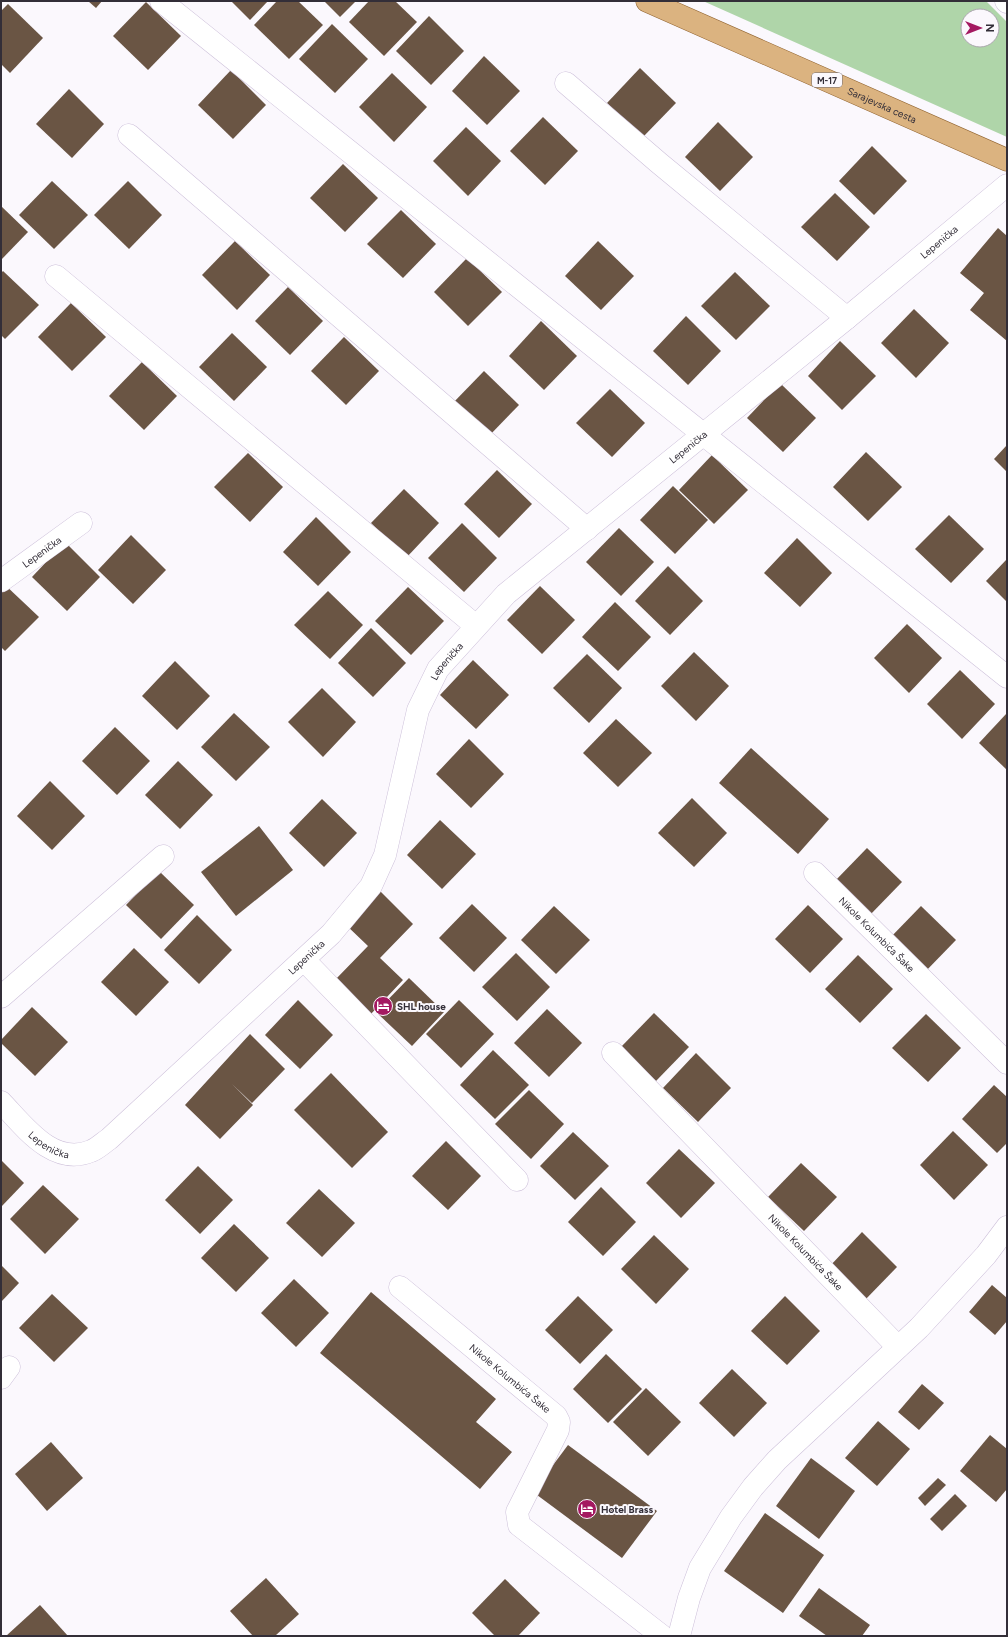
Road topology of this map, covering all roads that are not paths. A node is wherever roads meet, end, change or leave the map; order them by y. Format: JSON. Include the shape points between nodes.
{"nodes":[{"id":1,"x":161,"y":1,"type":"edge"},
{"id":2,"x":647,"y":1,"type":"edge"},
{"id":3,"x":566,"y":83,"type":"dead end"},
{"id":4,"x":129,"y":135,"type":"dead end"},
{"id":5,"x":1007,"y":160,"type":"edge"},
{"id":6,"x":1007,"y":185,"type":"edge"},
{"id":7,"x":56,"y":276,"type":"dead end"},
{"id":8,"x":847,"y":318,"type":"junction"},
{"id":9,"x":704,"y":434,"type":"junction"},
{"id":10,"x":81,"y":523,"type":"dead end"},
{"id":11,"x":587,"y":529,"type":"junction"},
{"id":12,"x":1,"y":581,"type":"edge"},
{"id":13,"x":476,"y":626,"type":"junction"},
{"id":14,"x":1007,"y":677,"type":"edge"},
{"id":15,"x":163,"y":856,"type":"dead end"},
{"id":16,"x":815,"y":873,"type":"dead end"},
{"id":17,"x":304,"y":960,"type":"junction"},
{"id":18,"x":1,"y":996,"type":"edge"},
{"id":19,"x":613,"y":1053,"type":"dead end"},
{"id":20,"x":1007,"y":1063,"type":"edge"},
{"id":21,"x":1,"y":1102,"type":"edge"},
{"id":22,"x":517,"y":1180,"type":"dead end"},
{"id":23,"x":1007,"y":1227,"type":"edge"},
{"id":24,"x":400,"y":1287,"type":"dead end"},
{"id":25,"x":898,"y":1347,"type":"junction"},
{"id":26,"x":662,"y":1636,"type":"edge"},
{"id":27,"x":679,"y":1636,"type":"edge"}],
"edges":[{"from":1,"to":9,"type":"street"},
{"from":2,"to":5,"type":"main road","name":"Sarajevska cesta","number":"M-17"},
{"from":3,"to":8,"type":"street"},
{"from":4,"to":11,"type":"street"},
{"from":6,"to":8,"type":"street","name":"Lepenička"},
{"from":7,"to":13,"type":"street"},
{"from":8,"to":9,"type":"street","name":"Lepenička"},
{"from":9,"to":11,"type":"street","name":"Lepenička"},
{"from":9,"to":14,"type":"street"},
{"from":10,"to":12,"type":"street","name":"Lepenička"},
{"from":11,"to":13,"type":"street","name":"Lepenička","via":[[506,594]]},
{"from":13,"to":17,"type":"street","name":"Lepenička","via":[[438,669],[418,710],[385,855],[370,886],[332,934]]},
{"from":15,"to":18,"type":"street"},
{"from":16,"to":20,"type":"street","name":"Nikole Kolumbića Šake"},
{"from":17,"to":21,"type":"street","name":"Lepenička","via":[[109,1139],[91,1151],[72,1155],[56,1151],[40,1142]]},
{"from":17,"to":22,"type":"street"},
{"from":19,"to":25,"type":"street","name":"Nikole Kolumbića Šake"},
{"from":23,"to":25,"type":"street","via":[[986,1255],[919,1328]]},
{"from":24,"to":26,"type":"street","name":"Nikole Kolumbića Šake","via":[[556,1416],[559,1422],[558,1430],[518,1512],[519,1525]]},
{"from":25,"to":27,"type":"street","via":[[777,1460],[731,1517],[700,1568]]}]}
